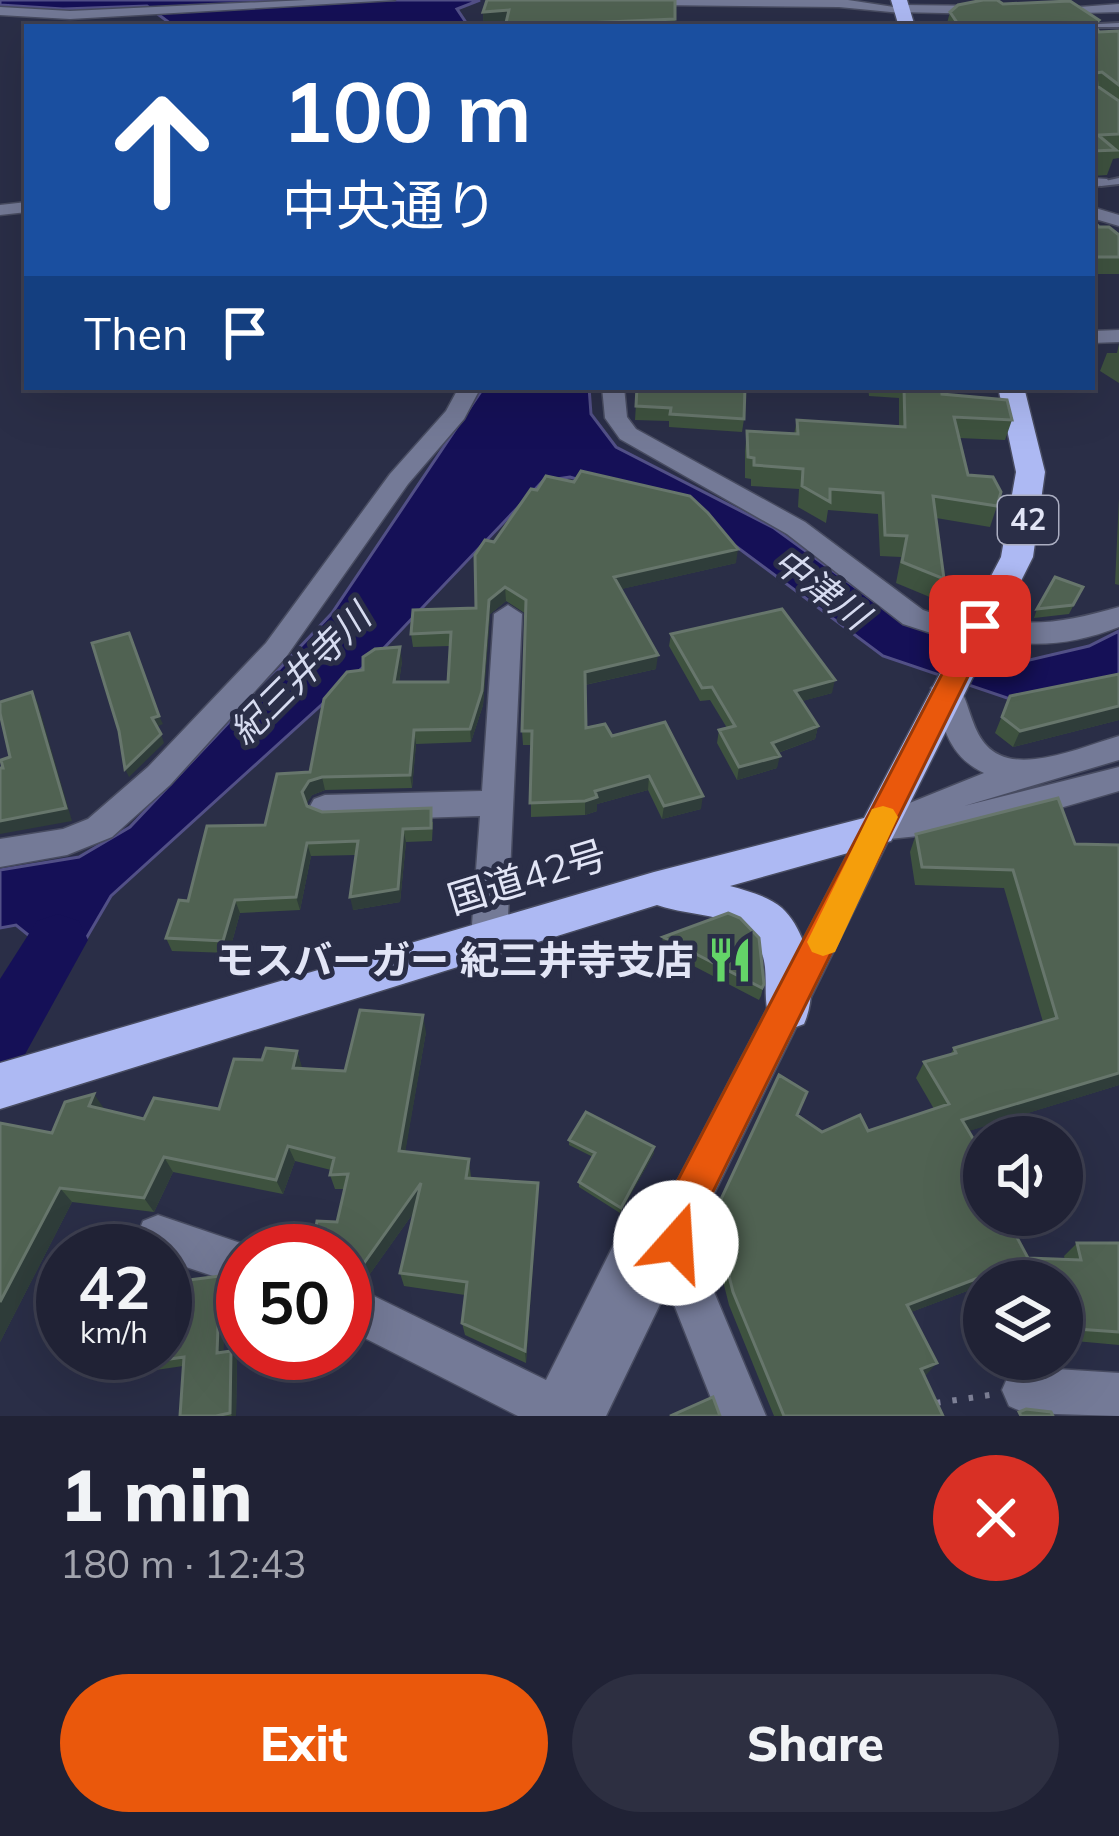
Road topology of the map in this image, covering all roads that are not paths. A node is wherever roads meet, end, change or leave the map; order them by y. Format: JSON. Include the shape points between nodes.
{"nodes":[{"id":1,"x":389,"y":0,"type":"edge"},
{"id":2,"x":574,"y":0,"type":"edge"},
{"id":3,"x":1119,"y":8,"type":"edge"},
{"id":4,"x":902,"y":10,"type":"edge"},
{"id":5,"x":1013,"y":10,"type":"edge"},
{"id":6,"x":1036,"y":10,"type":"edge"},
{"id":7,"x":0,"y":11,"type":"edge"},
{"id":8,"x":468,"y":390,"type":"edge"},
{"id":9,"x":613,"y":390,"type":"edge"},
{"id":10,"x":1012,"y":390,"type":"edge"},
{"id":11,"x":508,"y":614,"type":"dead end"},
{"id":12,"x":1119,"y":616,"type":"edge"},
{"id":13,"x":975,"y":635,"type":"junction"},
{"id":14,"x":946,"y":688,"type":"junction"},
{"id":15,"x":1119,"y":748,"type":"edge"},
{"id":16,"x":1059,"y":764,"type":"junction"},
{"id":17,"x":1119,"y":779,"type":"edge"},
{"id":18,"x":496,"y":803,"type":"junction"},
{"id":19,"x":325,"y":808,"type":"edge"},
{"id":20,"x":877,"y":830,"type":"junction"},
{"id":21,"x":0,"y":853,"type":"edge"},
{"id":22,"x":654,"y":890,"type":"junction"},
{"id":23,"x":489,"y":938,"type":"junction"},
{"id":24,"x":788,"y":1010,"type":"junction"},
{"id":25,"x":13,"y":1083,"type":"edge"},
{"id":26,"x":679,"y":1256,"type":"junction"},
{"id":27,"x":372,"y":1318,"type":"edge"},
{"id":28,"x":1025,"y":1390,"type":"road end"},
{"id":29,"x":1119,"y":1396,"type":"edge"},
{"id":30,"x":555,"y":1413,"type":"edge"},
{"id":31,"x":742,"y":1416,"type":"edge"}],
"edges":[{"from":1,"to":7,"type":"street"},
{"from":2,"to":4,"type":"street"},
{"from":3,"to":6,"type":"street"},
{"from":4,"to":5,"type":"street"},
{"from":8,"to":21,"type":"street","via":[[275,650],[159,776],[100,828]]},
{"from":9,"to":13,"type":"street","via":[[616,418],[628,434],[796,528],[913,617]]},
{"from":10,"to":13,"type":"highway","number":"42","via":[[1030,458],[1030,515]]},
{"from":11,"to":18,"type":"street"},
{"from":12,"to":13,"type":"street","via":[[1062,634]]},
{"from":13,"to":14,"type":"highway","number":"42"},
{"from":14,"to":16,"type":"street","via":[[959,733],[986,761],[1007,769]]},
{"from":14,"to":20,"type":"highway","number":"42"},
{"from":15,"to":16,"type":"street"},
{"from":16,"to":20,"type":"street","via":[[971,789]]},
{"from":17,"to":20,"type":"street","via":[[987,816]]},
{"from":18,"to":19,"type":"street"},
{"from":18,"to":23,"type":"street"},
{"from":20,"to":22,"type":"highway","name":"国道42号"},
{"from":20,"to":24,"type":"street"},
{"from":22,"to":23,"type":"highway","name":"国道42号"},
{"from":22,"to":24,"type":"highway","via":[[762,913],[783,946]]},
{"from":23,"to":25,"type":"highway","name":"国道42号"},
{"from":24,"to":26,"type":"street","via":[[680,1216]]},
{"from":26,"to":30,"type":"street","via":[[652,1274],[587,1405]]},
{"from":26,"to":31,"type":"street"},
{"from":27,"to":30,"type":"street"},
{"from":28,"to":29,"type":"street"}]}
